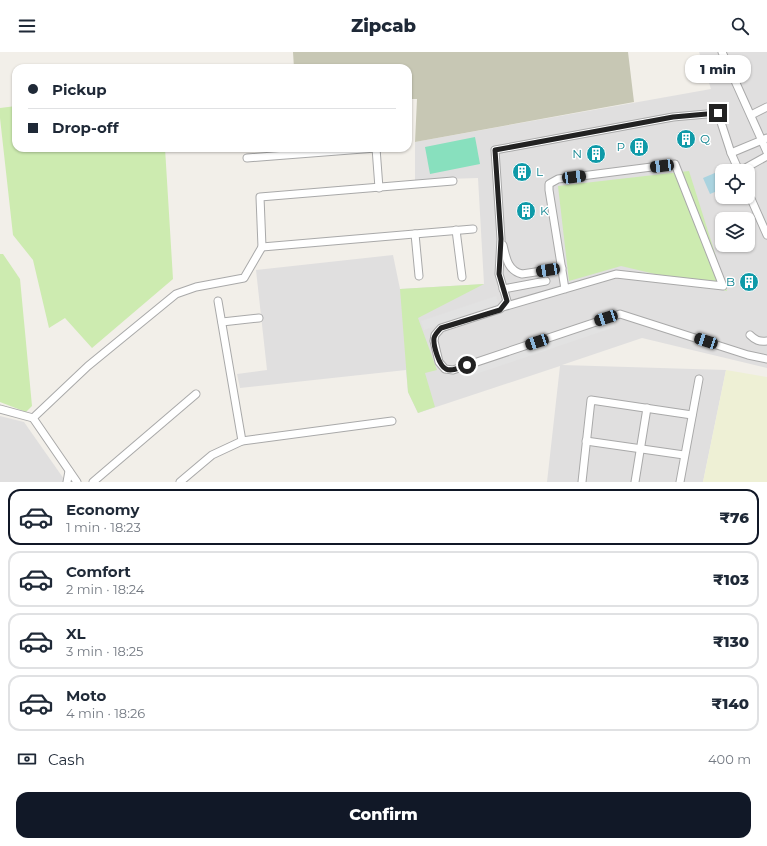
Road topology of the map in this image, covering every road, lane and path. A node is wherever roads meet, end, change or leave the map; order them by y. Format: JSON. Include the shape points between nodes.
{"nodes":[{"id":1,"x":722,"y":52,"type":"edge"},
{"id":2,"x":767,"y":107,"type":"edge"},
{"id":3,"x":751,"y":115,"type":"junction"},
{"id":4,"x":764,"y":139,"type":"edge"},
{"id":5,"x":276,"y":152,"type":"edge"},
{"id":6,"x":376,"y":152,"type":"edge"},
{"id":7,"x":767,"y":152,"type":"edge"},
{"id":8,"x":731,"y":153,"type":"junction"},
{"id":9,"x":767,"y":156,"type":"edge"},
{"id":10,"x":247,"y":158,"type":"dead end"},
{"id":11,"x":736,"y":164,"type":"edge"},
{"id":12,"x":752,"y":164,"type":"edge"},
{"id":13,"x":453,"y":181,"type":"dead end"},
{"id":14,"x":379,"y":188,"type":"junction"},
{"id":15,"x":753,"y":204,"type":"edge"},
{"id":16,"x":474,"y":228,"type":"dead end"},
{"id":17,"x":456,"y":230,"type":"junction"},
{"id":18,"x":415,"y":234,"type":"junction"},
{"id":19,"x":767,"y":235,"type":"edge"},
{"id":20,"x":501,"y":239,"type":"junction"},
{"id":21,"x":262,"y":248,"type":"junction"},
{"id":22,"x":562,"y":268,"type":"junction"},
{"id":23,"x":419,"y":276,"type":"dead end"},
{"id":24,"x":462,"y":277,"type":"dead end"},
{"id":25,"x":546,"y":281,"type":"dead end"},
{"id":26,"x":504,"y":289,"type":"junction"},
{"id":27,"x":565,"y":289,"type":"junction"},
{"id":28,"x":218,"y":301,"type":"dead end"},
{"id":29,"x":503,"y":307,"type":"junction"},
{"id":30,"x":259,"y":318,"type":"dead end"},
{"id":31,"x":222,"y":322,"type":"junction"},
{"id":32,"x":750,"y":335,"type":"dead end"},
{"id":33,"x":767,"y":340,"type":"edge"},
{"id":34,"x":767,"y":359,"type":"edge"},
{"id":35,"x":699,"y":379,"type":"dead end"},
{"id":36,"x":196,"y":394,"type":"dead end"},
{"id":37,"x":647,"y":408,"type":"junction"},
{"id":38,"x":0,"y":409,"type":"edge"},
{"id":39,"x":692,"y":415,"type":"junction"},
{"id":40,"x":33,"y":418,"type":"junction"},
{"id":41,"x":392,"y":421,"type":"dead end"},
{"id":42,"x":586,"y":440,"type":"junction"},
{"id":43,"x":242,"y":441,"type":"junction"},
{"id":44,"x":640,"y":449,"type":"junction"},
{"id":45,"x":684,"y":455,"type":"junction"},
{"id":46,"x":69,"y":471,"type":"junction"},
{"id":47,"x":67,"y":482,"type":"edge"},
{"id":48,"x":77,"y":482,"type":"edge"},
{"id":49,"x":94,"y":482,"type":"edge"},
{"id":50,"x":180,"y":482,"type":"edge"},
{"id":51,"x":582,"y":482,"type":"edge"},
{"id":52,"x":635,"y":482,"type":"edge"},
{"id":53,"x":680,"y":482,"type":"edge"}],
"edges":[{"from":1,"to":3,"type":"street"},
{"from":2,"to":3,"type":"street"},
{"from":3,"to":4,"type":"street"},
{"from":4,"to":7,"type":"street"},
{"from":4,"to":8,"type":"street"},
{"from":5,"to":10,"type":"street"},
{"from":6,"to":14,"type":"street"},
{"from":8,"to":11,"type":"street"},
{"from":8,"to":20,"type":"street","via":[[718,113],[673,117],[495,150]]},
{"from":9,"to":12,"type":"street"},
{"from":13,"to":14,"type":"street"},
{"from":14,"to":21,"type":"street","via":[[260,197]]},
{"from":15,"to":19,"type":"street"},
{"from":16,"to":17,"type":"street"},
{"from":17,"to":18,"type":"street"},
{"from":17,"to":24,"type":"street"},
{"from":18,"to":21,"type":"street"},
{"from":18,"to":23,"type":"street"},
{"from":20,"to":22,"type":"street","via":[[508,262],[516,273]]},
{"from":20,"to":26,"type":"street","via":[[499,274]]},
{"from":21,"to":40,"type":"street","via":[[244,278],[196,287],[176,294],[88,366]]},
{"from":22,"to":27,"type":"street"},
{"from":22,"to":27,"type":"street","via":[[549,184],[558,179],[675,164],[723,286],[616,274]]},
{"from":25,"to":26,"type":"street"},
{"from":26,"to":29,"type":"street","via":[[507,301]]},
{"from":27,"to":29,"type":"street"},
{"from":28,"to":31,"type":"street"},
{"from":29,"to":34,"type":"street","via":[[441,328],[434,340],[441,365],[445,369],[453,370],[620,314]]},
{"from":30,"to":31,"type":"street"},
{"from":31,"to":43,"type":"street"},
{"from":32,"to":33,"type":"street","via":[[759,341]]},
{"from":35,"to":39,"type":"street"},
{"from":36,"to":49,"type":"street"},
{"from":37,"to":39,"type":"street"},
{"from":37,"to":42,"type":"street","via":[[591,400]]},
{"from":37,"to":44,"type":"street"},
{"from":38,"to":40,"type":"street"},
{"from":39,"to":45,"type":"street"},
{"from":40,"to":46,"type":"street"},
{"from":41,"to":43,"type":"street"},
{"from":42,"to":44,"type":"street"},
{"from":42,"to":51,"type":"street"},
{"from":43,"to":50,"type":"street","via":[[212,455]]},
{"from":44,"to":45,"type":"street"},
{"from":44,"to":52,"type":"street"},
{"from":45,"to":53,"type":"street"},
{"from":46,"to":47,"type":"street"},
{"from":46,"to":48,"type":"street"}]}
